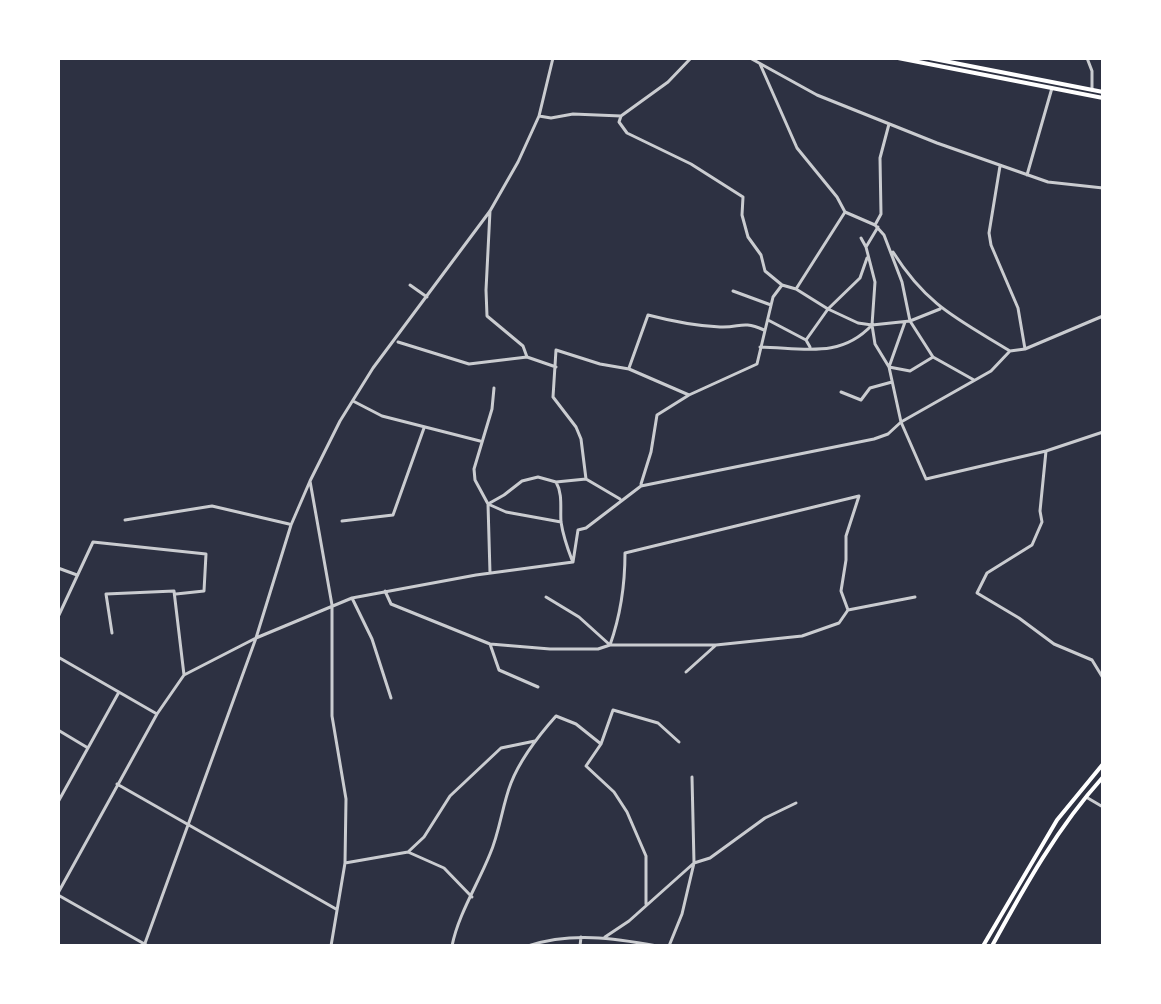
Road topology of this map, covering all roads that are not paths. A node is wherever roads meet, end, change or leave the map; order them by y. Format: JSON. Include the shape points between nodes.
{"nodes":[{"id":1,"x":553,"y":58,"type":"edge"},
{"id":2,"x":691,"y":58,"type":"edge"},
{"id":3,"x":750,"y":58,"type":"edge"},
{"id":4,"x":898,"y":58,"type":"edge"},
{"id":5,"x":929,"y":58,"type":"edge"},
{"id":6,"x":1087,"y":58,"type":"edge"},
{"id":7,"x":760,"y":64,"type":"junction"},
{"id":8,"x":1052,"y":88,"type":"junction"},
{"id":9,"x":1092,"y":90,"type":"junction"},
{"id":10,"x":1103,"y":95,"type":"edge"},
{"id":11,"x":539,"y":116,"type":"junction"},
{"id":12,"x":621,"y":116,"type":"junction"},
{"id":13,"x":889,"y":124,"type":"junction"},
{"id":14,"x":1000,"y":166,"type":"junction"},
{"id":15,"x":1027,"y":175,"type":"junction"},
{"id":16,"x":1103,"y":188,"type":"edge"},
{"id":17,"x":490,"y":211,"type":"junction"},
{"id":18,"x":845,"y":212,"type":"junction"},
{"id":19,"x":876,"y":226,"type":"junction"},
{"id":20,"x":861,"y":238,"type":"dead end"},
{"id":21,"x":890,"y":246,"type":"junction"},
{"id":22,"x":866,"y":247,"type":"junction"},
{"id":23,"x":868,"y":254,"type":"junction"},
{"id":24,"x":410,"y":285,"type":"dead end"},
{"id":25,"x":782,"y":285,"type":"junction"},
{"id":26,"x":796,"y":289,"type":"junction"},
{"id":27,"x":733,"y":291,"type":"dead end"},
{"id":28,"x":427,"y":297,"type":"junction"},
{"id":29,"x":771,"y":305,"type":"junction"},
{"id":30,"x":828,"y":309,"type":"junction"},
{"id":31,"x":940,"y":309,"type":"junction"},
{"id":32,"x":1103,"y":316,"type":"edge"},
{"id":33,"x":768,"y":320,"type":"junction"},
{"id":34,"x":908,"y":321,"type":"junction"},
{"id":35,"x":872,"y":325,"type":"junction"},
{"id":36,"x":764,"y":330,"type":"junction"},
{"id":37,"x":806,"y":340,"type":"junction"},
{"id":38,"x":396,"y":341,"type":"junction"},
{"id":39,"x":760,"y":347,"type":"junction"},
{"id":40,"x":810,"y":348,"type":"junction"},
{"id":41,"x":1025,"y":349,"type":"junction"},
{"id":42,"x":1010,"y":351,"type":"junction"},
{"id":43,"x":527,"y":357,"type":"junction"},
{"id":44,"x":933,"y":357,"type":"junction"},
{"id":45,"x":556,"y":367,"type":"junction"},
{"id":46,"x":889,"y":367,"type":"junction"},
{"id":47,"x":629,"y":369,"type":"junction"},
{"id":48,"x":974,"y":380,"type":"junction"},
{"id":49,"x":892,"y":382,"type":"junction"},
{"id":50,"x":494,"y":388,"type":"dead end"},
{"id":51,"x":841,"y":392,"type":"dead end"},
{"id":52,"x":689,"y":395,"type":"junction"},
{"id":53,"x":353,"y":401,"type":"junction"},
{"id":54,"x":901,"y":422,"type":"junction"},
{"id":55,"x":424,"y":428,"type":"junction"},
{"id":56,"x":1103,"y":432,"type":"edge"},
{"id":57,"x":480,"y":441,"type":"junction"},
{"id":58,"x":1046,"y":451,"type":"junction"},
{"id":59,"x":586,"y":479,"type":"junction"},
{"id":60,"x":310,"y":481,"type":"junction"},
{"id":61,"x":556,"y":482,"type":"junction"},
{"id":62,"x":641,"y":486,"type":"junction"},
{"id":63,"x":620,"y":499,"type":"junction"},
{"id":64,"x":488,"y":504,"type":"junction"},
{"id":65,"x":125,"y":520,"type":"dead end"},
{"id":66,"x":342,"y":521,"type":"dead end"},
{"id":67,"x":561,"y":522,"type":"junction"},
{"id":68,"x":291,"y":525,"type":"junction"},
{"id":69,"x":573,"y":562,"type":"junction"},
{"id":70,"x":58,"y":568,"type":"edge"},
{"id":71,"x":490,"y":573,"type":"junction"},
{"id":72,"x":77,"y":575,"type":"junction"},
{"id":73,"x":385,"y":591,"type":"junction"},
{"id":74,"x":176,"y":594,"type":"junction"},
{"id":75,"x":546,"y":597,"type":"dead end"},
{"id":76,"x":915,"y":597,"type":"dead end"},
{"id":77,"x":352,"y":598,"type":"junction"},
{"id":78,"x":332,"y":605,"type":"junction"},
{"id":79,"x":848,"y":610,"type":"junction"},
{"id":80,"x":58,"y":617,"type":"edge"},
{"id":81,"x":112,"y":633,"type":"dead end"},
{"id":82,"x":256,"y":638,"type":"junction"},
{"id":83,"x":490,"y":644,"type":"junction"},
{"id":84,"x":610,"y":645,"type":"junction"},
{"id":85,"x":716,"y":645,"type":"junction"},
{"id":86,"x":58,"y":657,"type":"edge"},
{"id":87,"x":686,"y":672,"type":"dead end"},
{"id":88,"x":184,"y":675,"type":"junction"},
{"id":89,"x":1103,"y":678,"type":"edge"},
{"id":90,"x":538,"y":687,"type":"dead end"},
{"id":91,"x":119,"y":692,"type":"junction"},
{"id":92,"x":391,"y":698,"type":"dead end"},
{"id":93,"x":157,"y":714,"type":"junction"},
{"id":94,"x":58,"y":730,"type":"edge"},
{"id":95,"x":536,"y":741,"type":"junction"},
{"id":96,"x":679,"y":742,"type":"dead end"},
{"id":97,"x":601,"y":744,"type":"junction"},
{"id":98,"x":88,"y":748,"type":"junction"},
{"id":99,"x":1103,"y":764,"type":"edge"},
{"id":100,"x":692,"y":777,"type":"dead end"},
{"id":101,"x":1103,"y":777,"type":"edge"},
{"id":102,"x":117,"y":784,"type":"junction"},
{"id":103,"x":1085,"y":797,"type":"junction"},
{"id":104,"x":58,"y":802,"type":"edge"},
{"id":105,"x":796,"y":803,"type":"dead end"},
{"id":106,"x":1103,"y":807,"type":"edge"},
{"id":107,"x":187,"y":826,"type":"junction"},
{"id":108,"x":408,"y":852,"type":"junction"},
{"id":109,"x":345,"y":863,"type":"junction"},
{"id":110,"x":694,"y":863,"type":"junction"},
{"id":111,"x":1103,"y":867,"type":"edge"},
{"id":112,"x":1103,"y":874,"type":"edge"},
{"id":113,"x":58,"y":894,"type":"edge"},
{"id":114,"x":472,"y":897,"type":"junction"},
{"id":115,"x":646,"y":904,"type":"junction"},
{"id":116,"x":337,"y":909,"type":"junction"},
{"id":117,"x":581,"y":937,"type":"junction"},
{"id":118,"x":605,"y":937,"type":"junction"},
{"id":119,"x":146,"y":945,"type":"edge"},
{"id":120,"x":331,"y":946,"type":"edge"},
{"id":121,"x":452,"y":946,"type":"edge"},
{"id":122,"x":530,"y":946,"type":"edge"},
{"id":123,"x":580,"y":946,"type":"edge"},
{"id":124,"x":657,"y":946,"type":"edge"},
{"id":125,"x":669,"y":946,"type":"edge"},
{"id":126,"x":983,"y":946,"type":"edge"},
{"id":127,"x":992,"y":946,"type":"edge"}],
"edges":[{"from":1,"to":11,"type":"street"},
{"from":2,"to":12,"type":"street"},
{"from":3,"to":7,"type":"street"},
{"from":4,"to":8,"type":"main road"},
{"from":5,"to":9,"type":"main road"},
{"from":6,"to":9,"type":"street"},
{"from":7,"to":13,"type":"street","via":[[817,95]]},
{"from":7,"to":18,"type":"street","via":[[794,144]]},
{"from":8,"to":10,"type":"main road"},
{"from":8,"to":15,"type":"street"},
{"from":9,"to":10,"type":"main road"},
{"from":11,"to":12,"type":"street"},
{"from":11,"to":17,"type":"street"},
{"from":12,"to":25,"type":"street","via":[[627,133],[743,197],[748,237],[765,271]]},
{"from":13,"to":14,"type":"street"},
{"from":13,"to":19,"type":"street","via":[[880,158],[881,214]]},
{"from":14,"to":15,"type":"street"},
{"from":14,"to":41,"type":"street","via":[[989,233],[1018,308]]},
{"from":15,"to":16,"type":"street","via":[[1061,185]]},
{"from":17,"to":28,"type":"street"},
{"from":17,"to":43,"type":"street","via":[[487,316],[523,346]]},
{"from":18,"to":19,"type":"street"},
{"from":18,"to":26,"type":"street"},
{"from":19,"to":21,"type":"street"},
{"from":19,"to":22,"type":"street"},
{"from":20,"to":22,"type":"street"},
{"from":21,"to":31,"type":"street","via":[[911,281]]},
{"from":21,"to":34,"type":"street"},
{"from":22,"to":23,"type":"street"},
{"from":23,"to":30,"type":"street","via":[[862,275]]},
{"from":23,"to":35,"type":"street","via":[[875,282]]},
{"from":24,"to":28,"type":"street"},
{"from":25,"to":26,"type":"street"},
{"from":25,"to":29,"type":"street"},
{"from":26,"to":30,"type":"street"},
{"from":27,"to":29,"type":"street"},
{"from":28,"to":38,"type":"street"},
{"from":29,"to":33,"type":"street"},
{"from":30,"to":35,"type":"street"},
{"from":30,"to":37,"type":"street"},
{"from":31,"to":34,"type":"street"},
{"from":31,"to":42,"type":"street"},
{"from":32,"to":41,"type":"street"},
{"from":33,"to":36,"type":"street"},
{"from":33,"to":37,"type":"street"},
{"from":34,"to":35,"type":"street"},
{"from":34,"to":44,"type":"street"},
{"from":34,"to":46,"type":"street"},
{"from":35,"to":40,"type":"street","via":[[848,345]]},
{"from":35,"to":46,"type":"street","via":[[875,344]]},
{"from":36,"to":39,"type":"street"},
{"from":36,"to":47,"type":"street","via":[[746,323],[720,327],[648,315]]},
{"from":37,"to":40,"type":"street"},
{"from":38,"to":43,"type":"street","via":[[469,364]]},
{"from":38,"to":53,"type":"street"},
{"from":39,"to":40,"type":"street"},
{"from":39,"to":52,"type":"street","via":[[757,364]]},
{"from":41,"to":42,"type":"street"},
{"from":42,"to":48,"type":"street"},
{"from":43,"to":45,"type":"street"},
{"from":44,"to":46,"type":"street","via":[[910,371]]},
{"from":44,"to":48,"type":"street"},
{"from":45,"to":47,"type":"street","via":[[557,349]]},
{"from":45,"to":59,"type":"street","via":[[553,397],[581,439]]},
{"from":46,"to":49,"type":"street"},
{"from":47,"to":52,"type":"street"},
{"from":48,"to":54,"type":"street"},
{"from":49,"to":51,"type":"street","via":[[870,388],[861,400]]},
{"from":49,"to":54,"type":"street"},
{"from":50,"to":57,"type":"street"},
{"from":52,"to":62,"type":"street","via":[[655,417]]},
{"from":53,"to":55,"type":"street"},
{"from":53,"to":60,"type":"street"},
{"from":54,"to":58,"type":"street","via":[[926,479]]},
{"from":54,"to":62,"type":"street","via":[[874,439]]},
{"from":55,"to":57,"type":"street"},
{"from":55,"to":66,"type":"street","via":[[393,515]]},
{"from":56,"to":58,"type":"street"},
{"from":57,"to":64,"type":"street","via":[[475,480]]},
{"from":58,"to":89,"type":"street","via":[[1042,522],[1032,545],[987,573],[977,593],[1054,644],[1092,660]]},
{"from":59,"to":61,"type":"street"},
{"from":59,"to":63,"type":"street"},
{"from":60,"to":68,"type":"street"},
{"from":60,"to":78,"type":"street"},
{"from":61,"to":64,"type":"street","via":[[538,477],[522,481]]},
{"from":61,"to":67,"type":"street"},
{"from":62,"to":63,"type":"street"},
{"from":63,"to":69,"type":"street","via":[[578,530]]},
{"from":64,"to":67,"type":"street"},
{"from":64,"to":71,"type":"street"},
{"from":65,"to":68,"type":"street","via":[[212,506]]},
{"from":67,"to":69,"type":"street"},
{"from":68,"to":82,"type":"street"},
{"from":69,"to":71,"type":"street"},
{"from":70,"to":72,"type":"street"},
{"from":71,"to":73,"type":"street"},
{"from":72,"to":74,"type":"street","via":[[93,542],[206,554],[204,591]]},
{"from":72,"to":80,"type":"street"},
{"from":73,"to":77,"type":"street"},
{"from":73,"to":83,"type":"street","via":[[391,604]]},
{"from":74,"to":81,"type":"street","via":[[170,589],[106,594]]},
{"from":74,"to":88,"type":"street"},
{"from":75,"to":84,"type":"street"},
{"from":76,"to":79,"type":"street"},
{"from":77,"to":78,"type":"street"},
{"from":77,"to":92,"type":"street"},
{"from":78,"to":82,"type":"street"},
{"from":78,"to":109,"type":"street","via":[[332,716],[346,799]]},
{"from":79,"to":84,"type":"street","via":[[841,591],[846,536],[859,496],[625,553],[625,584]]},
{"from":79,"to":85,"type":"street","via":[[839,623],[802,636]]},
{"from":82,"to":88,"type":"street"},
{"from":82,"to":107,"type":"street"},
{"from":83,"to":84,"type":"street","via":[[550,649]]},
{"from":83,"to":90,"type":"street","via":[[499,670]]},
{"from":84,"to":85,"type":"street"},
{"from":85,"to":87,"type":"street"},
{"from":86,"to":91,"type":"street"},
{"from":88,"to":93,"type":"street"},
{"from":91,"to":93,"type":"street"},
{"from":91,"to":98,"type":"street"},
{"from":93,"to":102,"type":"street"},
{"from":94,"to":98,"type":"street"},
{"from":95,"to":97,"type":"street","via":[[556,716]]},
{"from":95,"to":108,"type":"street","via":[[501,748],[450,796]]},
{"from":95,"to":114,"type":"street","via":[[512,780]]},
{"from":96,"to":97,"type":"street","via":[[652,720],[613,710]]},
{"from":97,"to":115,"type":"street","via":[[586,766],[627,812],[646,856]]},
{"from":98,"to":104,"type":"street"},
{"from":99,"to":126,"type":"main road","via":[[1057,820]]},
{"from":100,"to":110,"type":"street"},
{"from":101,"to":103,"type":"main road"},
{"from":102,"to":107,"type":"street"},
{"from":102,"to":113,"type":"street"},
{"from":103,"to":106,"type":"street"},
{"from":103,"to":127,"type":"main road","via":[[1036,866]]},
{"from":105,"to":110,"type":"street"},
{"from":107,"to":116,"type":"street"},
{"from":107,"to":119,"type":"street"},
{"from":108,"to":109,"type":"street"},
{"from":108,"to":114,"type":"street","via":[[444,868]]},
{"from":109,"to":116,"type":"street"},
{"from":110,"to":115,"type":"street"},
{"from":110,"to":125,"type":"street"},
{"from":111,"to":112,"type":"street"},
{"from":113,"to":119,"type":"street"},
{"from":114,"to":121,"type":"street"},
{"from":115,"to":118,"type":"street"},
{"from":116,"to":120,"type":"street"},
{"from":117,"to":118,"type":"street"},
{"from":117,"to":122,"type":"street"},
{"from":117,"to":123,"type":"street"},
{"from":118,"to":124,"type":"street"}]}
